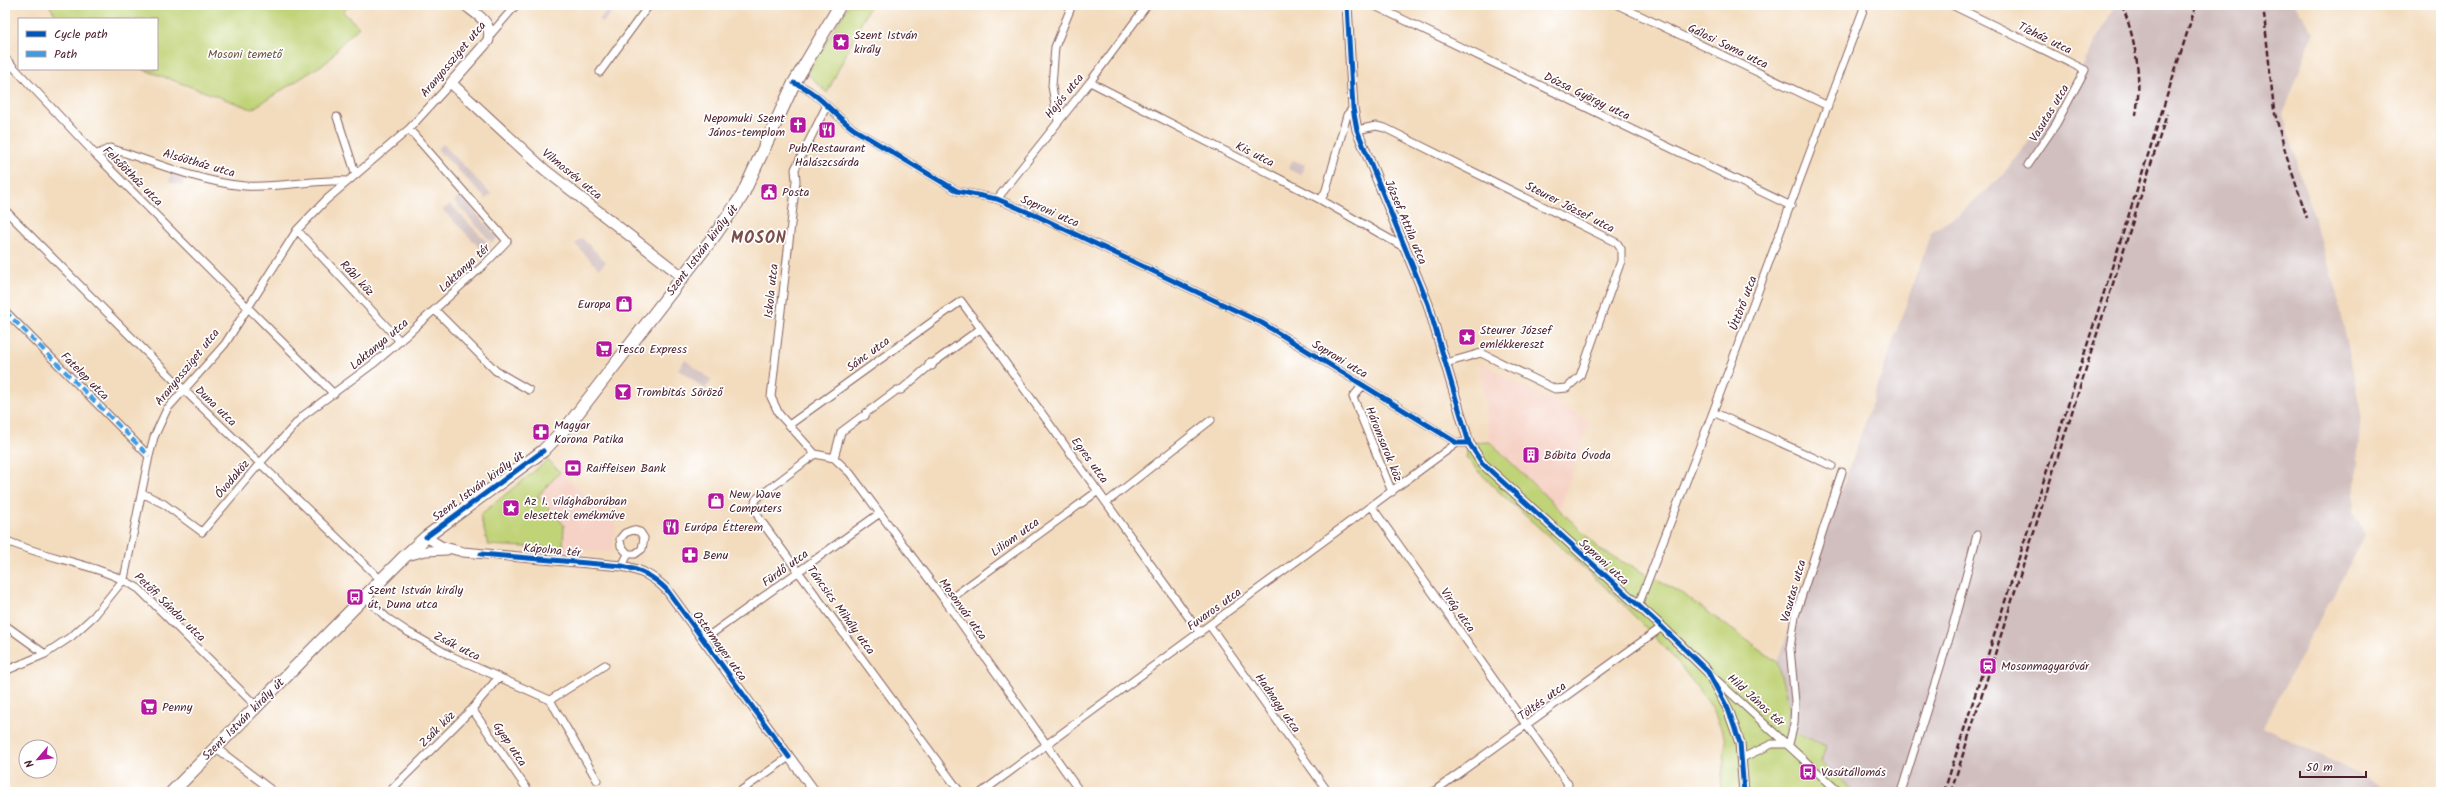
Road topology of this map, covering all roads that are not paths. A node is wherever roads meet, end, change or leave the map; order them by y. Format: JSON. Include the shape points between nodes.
{"nodes":[{"id":1,"x":465,"y":5,"type":"edge"},
{"id":2,"x":516,"y":5,"type":"edge"},
{"id":3,"x":649,"y":5,"type":"edge"},
{"id":4,"x":840,"y":5,"type":"edge"},
{"id":5,"x":1072,"y":5,"type":"edge"},
{"id":6,"x":1147,"y":5,"type":"edge"},
{"id":7,"x":1347,"y":5,"type":"edge"},
{"id":8,"x":1373,"y":5,"type":"edge"},
{"id":9,"x":1618,"y":5,"type":"edge"},
{"id":10,"x":1865,"y":5,"type":"edge"},
{"id":11,"x":1952,"y":5,"type":"edge"},
{"id":12,"x":490,"y":35,"type":"junction"},
{"id":13,"x":5,"y":58,"type":"edge"},
{"id":14,"x":2085,"y":70,"type":"joint"},
{"id":15,"x":600,"y":72,"type":"dead end"},
{"id":16,"x":1090,"y":82,"type":"junction"},
{"id":17,"x":451,"y":83,"type":"junction"},
{"id":18,"x":794,"y":83,"type":"junction"},
{"id":19,"x":1828,"y":106,"type":"junction"},
{"id":20,"x":826,"y":107,"type":"junction"},
{"id":21,"x":1354,"y":108,"type":"junction"},
{"id":22,"x":337,"y":117,"type":"dead end"},
{"id":23,"x":1058,"y":122,"type":"junction"},
{"id":24,"x":409,"y":130,"type":"junction"},
{"id":25,"x":1357,"y":130,"type":"junction"},
{"id":26,"x":96,"y":155,"type":"junction"},
{"id":27,"x":2028,"y":165,"type":"dead end"},
{"id":28,"x":356,"y":175,"type":"junction"},
{"id":29,"x":348,"y":181,"type":"junction"},
{"id":30,"x":997,"y":199,"type":"junction"},
{"id":31,"x":1321,"y":200,"type":"junction"},
{"id":32,"x":1791,"y":206,"type":"junction"},
{"id":33,"x":5,"y":210,"type":"edge"},
{"id":34,"x":297,"y":230,"type":"junction"},
{"id":35,"x":1407,"y":249,"type":"junction"},
{"id":36,"x":683,"y":277,"type":"junction"},
{"id":37,"x":961,"y":301,"type":"joint"},
{"id":38,"x":248,"y":308,"type":"junction"},
{"id":39,"x":435,"y":310,"type":"junction"},
{"id":40,"x":5,"y":311,"type":"edge"},
{"id":41,"x":980,"y":329,"type":"junction"},
{"id":42,"x":400,"y":341,"type":"junction"},
{"id":43,"x":1446,"y":363,"type":"junction"},
{"id":44,"x":1363,"y":385,"type":"junction"},
{"id":45,"x":183,"y":389,"type":"junction"},
{"id":46,"x":529,"y":390,"type":"dead end"},
{"id":47,"x":334,"y":394,"type":"junction"},
{"id":48,"x":1713,"y":412,"type":"junction"},
{"id":49,"x":1211,"y":420,"type":"dead end"},
{"id":50,"x":789,"y":425,"type":"junction"},
{"id":51,"x":1457,"y":443,"type":"junction"},
{"id":52,"x":1469,"y":443,"type":"junction"},
{"id":53,"x":815,"y":454,"type":"junction"},
{"id":54,"x":148,"y":456,"type":"junction"},
{"id":55,"x":834,"y":458,"type":"junction"},
{"id":56,"x":260,"y":463,"type":"junction"},
{"id":57,"x":1832,"y":466,"type":"dead end"},
{"id":58,"x":1842,"y":472,"type":"dead end"},
{"id":59,"x":1098,"y":491,"type":"junction"},
{"id":60,"x":1392,"y":492,"type":"junction"},
{"id":61,"x":142,"y":493,"type":"junction"},
{"id":62,"x":1107,"y":502,"type":"junction"},
{"id":63,"x":1372,"y":507,"type":"junction"},
{"id":64,"x":880,"y":513,"type":"junction"},
{"id":65,"x":1977,"y":535,"type":"dead end"},
{"id":66,"x":426,"y":537,"type":"junction"},
{"id":67,"x":5,"y":540,"type":"edge"},
{"id":68,"x":454,"y":550,"type":"junction"},
{"id":69,"x":628,"y":554,"type":"junction"},
{"id":70,"x":404,"y":557,"type":"junction"},
{"id":71,"x":622,"y":566,"type":"junction"},
{"id":72,"x":799,"y":571,"type":"junction"},
{"id":73,"x":124,"y":578,"type":"junction"},
{"id":74,"x":381,"y":580,"type":"junction"},
{"id":75,"x":364,"y":596,"type":"junction"},
{"id":76,"x":946,"y":602,"type":"junction"},
{"id":77,"x":1638,"y":606,"type":"junction"},
{"id":78,"x":5,"y":625,"type":"edge"},
{"id":79,"x":1210,"y":626,"type":"junction"},
{"id":80,"x":1662,"y":627,"type":"junction"},
{"id":81,"x":1200,"y":633,"type":"junction"},
{"id":82,"x":703,"y":640,"type":"junction"},
{"id":83,"x":45,"y":654,"type":"junction"},
{"id":84,"x":605,"y":666,"type":"dead end"},
{"id":85,"x":5,"y":671,"type":"edge"},
{"id":86,"x":1708,"y":672,"type":"junction"},
{"id":87,"x":498,"y":678,"type":"junction"},
{"id":88,"x":550,"y":700,"type":"junction"},
{"id":89,"x":256,"y":706,"type":"junction"},
{"id":90,"x":472,"y":709,"type":"junction"},
{"id":91,"x":1527,"y":726,"type":"junction"},
{"id":92,"x":1789,"y":744,"type":"junction"},
{"id":93,"x":1046,"y":745,"type":"junction"},
{"id":94,"x":215,"y":747,"type":"junction"},
{"id":95,"x":789,"y":757,"type":"junction"},
{"id":96,"x":1742,"y":758,"type":"junction"},
{"id":97,"x":597,"y":780,"type":"dead end"},
{"id":98,"x":172,"y":792,"type":"edge"},
{"id":99,"x":274,"y":792,"type":"edge"},
{"id":100,"x":389,"y":792,"type":"edge"},
{"id":101,"x":529,"y":792,"type":"edge"},
{"id":102,"x":739,"y":792,"type":"edge"},
{"id":103,"x":815,"y":792,"type":"edge"},
{"id":104,"x":960,"y":792,"type":"edge"},
{"id":105,"x":982,"y":792,"type":"edge"},
{"id":106,"x":1080,"y":792,"type":"edge"},
{"id":107,"x":1328,"y":792,"type":"edge"},
{"id":108,"x":1433,"y":792,"type":"edge"},
{"id":109,"x":1565,"y":792,"type":"edge"},
{"id":110,"x":1744,"y":792,"type":"edge"},
{"id":111,"x":1839,"y":792,"type":"edge"},
{"id":112,"x":1901,"y":792,"type":"edge"}],
"edges":[{"from":1,"to":12,"type":"main road","via":[[489,27]]},
{"from":2,"to":12,"type":"street","name":"Aranyossziget utca"},
{"from":3,"to":15,"type":"street"},
{"from":4,"to":18,"type":"main road","name":"Szent István király út"},
{"from":5,"to":23,"type":"street","via":[[1055,47],[1052,86]]},
{"from":6,"to":16,"type":"street","name":"Hajós utca"},
{"from":7,"to":21,"type":"street","name":"József Attila utca"},
{"from":8,"to":32,"type":"street","name":"Dózsa György utca"},
{"from":9,"to":19,"type":"street","name":"Gálosi Soma utca"},
{"from":10,"to":19,"type":"street","name":"Úttörő utca"},
{"from":11,"to":14,"type":"street","name":"Tízház utca"},
{"from":12,"to":17,"type":"main road","name":"Aranyossziget utca","via":[[488,41]]},
{"from":13,"to":26,"type":"street","name":"Felsőötház utca"},
{"from":14,"to":27,"type":"street","name":"Vasutas utca","via":[[2056,124]]},
{"from":16,"to":23,"type":"street","name":"Hajós utca"},
{"from":16,"to":31,"type":"street","name":"Kis utca"},
{"from":17,"to":24,"type":"street","name":"Aranyossziget utca"},
{"from":17,"to":36,"type":"main road","name":"Vilmosrév utca","via":[[545,170]]},
{"from":18,"to":20,"type":"street","name":"Soproni utca","via":[[808,88]]},
{"from":18,"to":36,"type":"main road","name":"Szent István király út","via":[[742,196]]},
{"from":19,"to":32,"type":"street","name":"Úttörő utca"},
{"from":20,"to":30,"type":"street","name":"Soproni utca","via":[[855,130],[957,191]]},
{"from":20,"to":50,"type":"street","name":"Iskola utca","via":[[794,169],[796,181],[770,398]]},
{"from":21,"to":25,"type":"street","name":"József Attila utca"},
{"from":21,"to":31,"type":"street","via":[[1347,115]]},
{"from":22,"to":28,"type":"street"},
{"from":23,"to":30,"type":"street","name":"Hajós utca"},
{"from":24,"to":28,"type":"street","name":"Aranyossziget utca"},
{"from":24,"to":39,"type":"street","name":"Laktanya tér","via":[[507,241]]},
{"from":25,"to":35,"type":"street","name":"József Attila utca"},
{"from":25,"to":43,"type":"street","name":"Steurer József utca","via":[[1376,126],[1385,128],[1617,243],[1621,249],[1621,261],[1580,376],[1567,388],[1555,389],[1481,353]]},
{"from":26,"to":29,"type":"street","name":"Alsóötház utca","via":[[110,148],[226,184],[266,186],[324,179]]},
{"from":26,"to":38,"type":"street","name":"Felsőötház utca"},
{"from":28,"to":29,"type":"street","name":"Aranyossziget utca"},
{"from":29,"to":34,"type":"street","name":"Aranyossziget utca"},
{"from":30,"to":44,"type":"street","name":"Soproni utca","via":[[1081,236],[1262,323]]},
{"from":31,"to":35,"type":"street","name":"Kis utca"},
{"from":32,"to":48,"type":"street","name":"Úttörő utca"},
{"from":33,"to":45,"type":"street","name":"Duna utca"},
{"from":34,"to":38,"type":"street","name":"Aranyossziget utca"},
{"from":34,"to":42,"type":"street","name":"Rábl köz"},
{"from":35,"to":43,"type":"street","name":"József Attila utca","via":[[1428,304]]},
{"from":36,"to":66,"type":"main road","name":"Szent István király út","via":[[600,386],[543,451]]},
{"from":37,"to":41,"type":"street","name":"Egres utca"},
{"from":37,"to":50,"type":"street","name":"Sánc utca"},
{"from":38,"to":45,"type":"street","name":"Aranyossziget utca","via":[[225,344]]},
{"from":38,"to":47,"type":"street"},
{"from":39,"to":42,"type":"street","name":"Laktanya utca"},
{"from":39,"to":46,"type":"street","via":[[496,371]]},
{"from":40,"to":54,"type":"street","name":"Fatelep utca"},
{"from":41,"to":55,"type":"street","via":[[840,432]]},
{"from":41,"to":59,"type":"street","name":"Egres utca"},
{"from":42,"to":47,"type":"street","name":"Laktanya utca"},
{"from":43,"to":52,"type":"street","name":"József Attila utca"},
{"from":44,"to":51,"type":"street","name":"Soproni utca"},
{"from":44,"to":60,"type":"street","name":"Háromsarok köz","via":[[1353,397]]},
{"from":45,"to":54,"type":"street","name":"Aranyossziget utca","via":[[160,421]]},
{"from":45,"to":56,"type":"street","name":"Duna utca"},
{"from":47,"to":56,"type":"street","name":"Óvodaköz","via":[[304,415]]},
{"from":48,"to":57,"type":"street"},
{"from":48,"to":77,"type":"street","name":"Úttörő utca"},
{"from":49,"to":62,"type":"street"},
{"from":50,"to":53,"type":"street","name":"Iskola utca"},
{"from":51,"to":52,"type":"street"},
{"from":51,"to":60,"type":"street","name":"Fuvaros utca"},
{"from":52,"to":77,"type":"street","name":"Soproni utca","via":[[1482,463]]},
{"from":53,"to":55,"type":"street"},
{"from":53,"to":72,"type":"street","name":"Táncsics Mihály utca","via":[[756,499],[754,505],[759,518]]},
{"from":54,"to":61,"type":"street","name":"Aranyossziget utca"},
{"from":55,"to":64,"type":"street","name":"Mosonvár utca","via":[[850,473]]},
{"from":56,"to":61,"type":"street","name":"Óvodaköz","via":[[202,532],[164,504]]},
{"from":56,"to":74,"type":"street","name":"Duna utca"},
{"from":58,"to":92,"type":"street","name":"Vasutas utca","via":[[1795,616],[1790,648],[1795,702],[1794,724]]},
{"from":59,"to":62,"type":"street","name":"Egres utca"},
{"from":59,"to":76,"type":"street","name":"Liliom utca"},
{"from":60,"to":63,"type":"street","name":"Fuvaros utca"},
{"from":61,"to":73,"type":"street","name":"Aranyossziget utca"},
{"from":62,"to":81,"type":"street","name":"Egres utca"},
{"from":63,"to":79,"type":"street","name":"Fuvaros utca"},
{"from":63,"to":91,"type":"street","name":"Virág utca"},
{"from":64,"to":72,"type":"street","name":"Fürdő utca"},
{"from":64,"to":76,"type":"street","name":"Mosonvár utca"},
{"from":65,"to":112,"type":"street","via":[[1952,629]]},
{"from":66,"to":68,"type":"street","name":"Kápolna tér"},
{"from":66,"to":70,"type":"main road","name":"Szent István király út"},
{"from":67,"to":73,"type":"street","name":"Petőfi Sándor utca","via":[[29,551]]},
{"from":68,"to":70,"type":"street","name":"Kápolna tér","via":[[426,550]]},
{"from":68,"to":71,"type":"street","name":"Kápolna tér"},
{"from":69,"to":69,"type":"street","via":[[635,554],[642,549],[644,538],[640,532],[633,530],[625,533],[620,539],[621,546]]},
{"from":69,"to":71,"type":"street"},
{"from":70,"to":74,"type":"main road","name":"Szent István király út"},
{"from":71,"to":82,"type":"street","name":"Ostermayer utca","via":[[654,577],[667,590]]},
{"from":72,"to":82,"type":"street","name":"Fürdő utca"},
{"from":72,"to":104,"type":"street","name":"Táncsics Mihály utca"},
{"from":73,"to":83,"type":"street","name":"Aranyossziget utca","via":[[94,616],[72,636]]},
{"from":73,"to":89,"type":"street","name":"Petőfi Sándor utca","via":[[139,588]]},
{"from":74,"to":75,"type":"main road","name":"Szent István király út"},
{"from":75,"to":87,"type":"street","name":"Zsák utca","via":[[386,618],[408,632]]},
{"from":75,"to":89,"type":"main road","name":"Szent István király út"},
{"from":76,"to":93,"type":"street","name":"Mosonvár utca"},
{"from":77,"to":80,"type":"street","name":"Soproni utca"},
{"from":78,"to":83,"type":"street"},
{"from":79,"to":81,"type":"street","name":"Fuvaros utca"},
{"from":79,"to":107,"type":"street","name":"Hadnagy utca"},
{"from":80,"to":86,"type":"street","name":"Soproni utca"},
{"from":80,"to":91,"type":"street","name":"Töltés utca"},
{"from":81,"to":93,"type":"street","name":"Fuvaros utca"},
{"from":82,"to":95,"type":"street","name":"Ostermayer utca"},
{"from":83,"to":85,"type":"street","name":"Aranyossziget utca"},
{"from":84,"to":88,"type":"street"},
{"from":86,"to":92,"type":"street","name":"Hild János tér"},
{"from":86,"to":96,"type":"street","name":"Soproni utca","via":[[1734,724]]},
{"from":87,"to":88,"type":"street","name":"Zsák utca"},
{"from":87,"to":90,"type":"street","name":"Zsák köz"},
{"from":88,"to":97,"type":"street"},
{"from":89,"to":94,"type":"main road","name":"Szent István király út"},
{"from":90,"to":100,"type":"street","name":"Zsák köz"},
{"from":90,"to":101,"type":"street","name":"Gyep utca"},
{"from":91,"to":108,"type":"street","name":"Töltés utca"},
{"from":91,"to":109,"type":"street","name":"Virág utca","via":[[1568,784]]},
{"from":92,"to":96,"type":"street","name":"Hild János tér","via":[[1772,744]]},
{"from":92,"to":111,"type":"street","name":"Hild János tér"},
{"from":93,"to":105,"type":"street","name":"Fuvaros utca"},
{"from":93,"to":106,"type":"street","name":"Mosonvár utca"},
{"from":94,"to":98,"type":"main road","name":"Szent István király út"},
{"from":94,"to":99,"type":"street"},
{"from":95,"to":102,"type":"street"},
{"from":95,"to":103,"type":"street","name":"Ostermayer utca"},
{"from":96,"to":110,"type":"street","name":"Soproni utca"}]}
